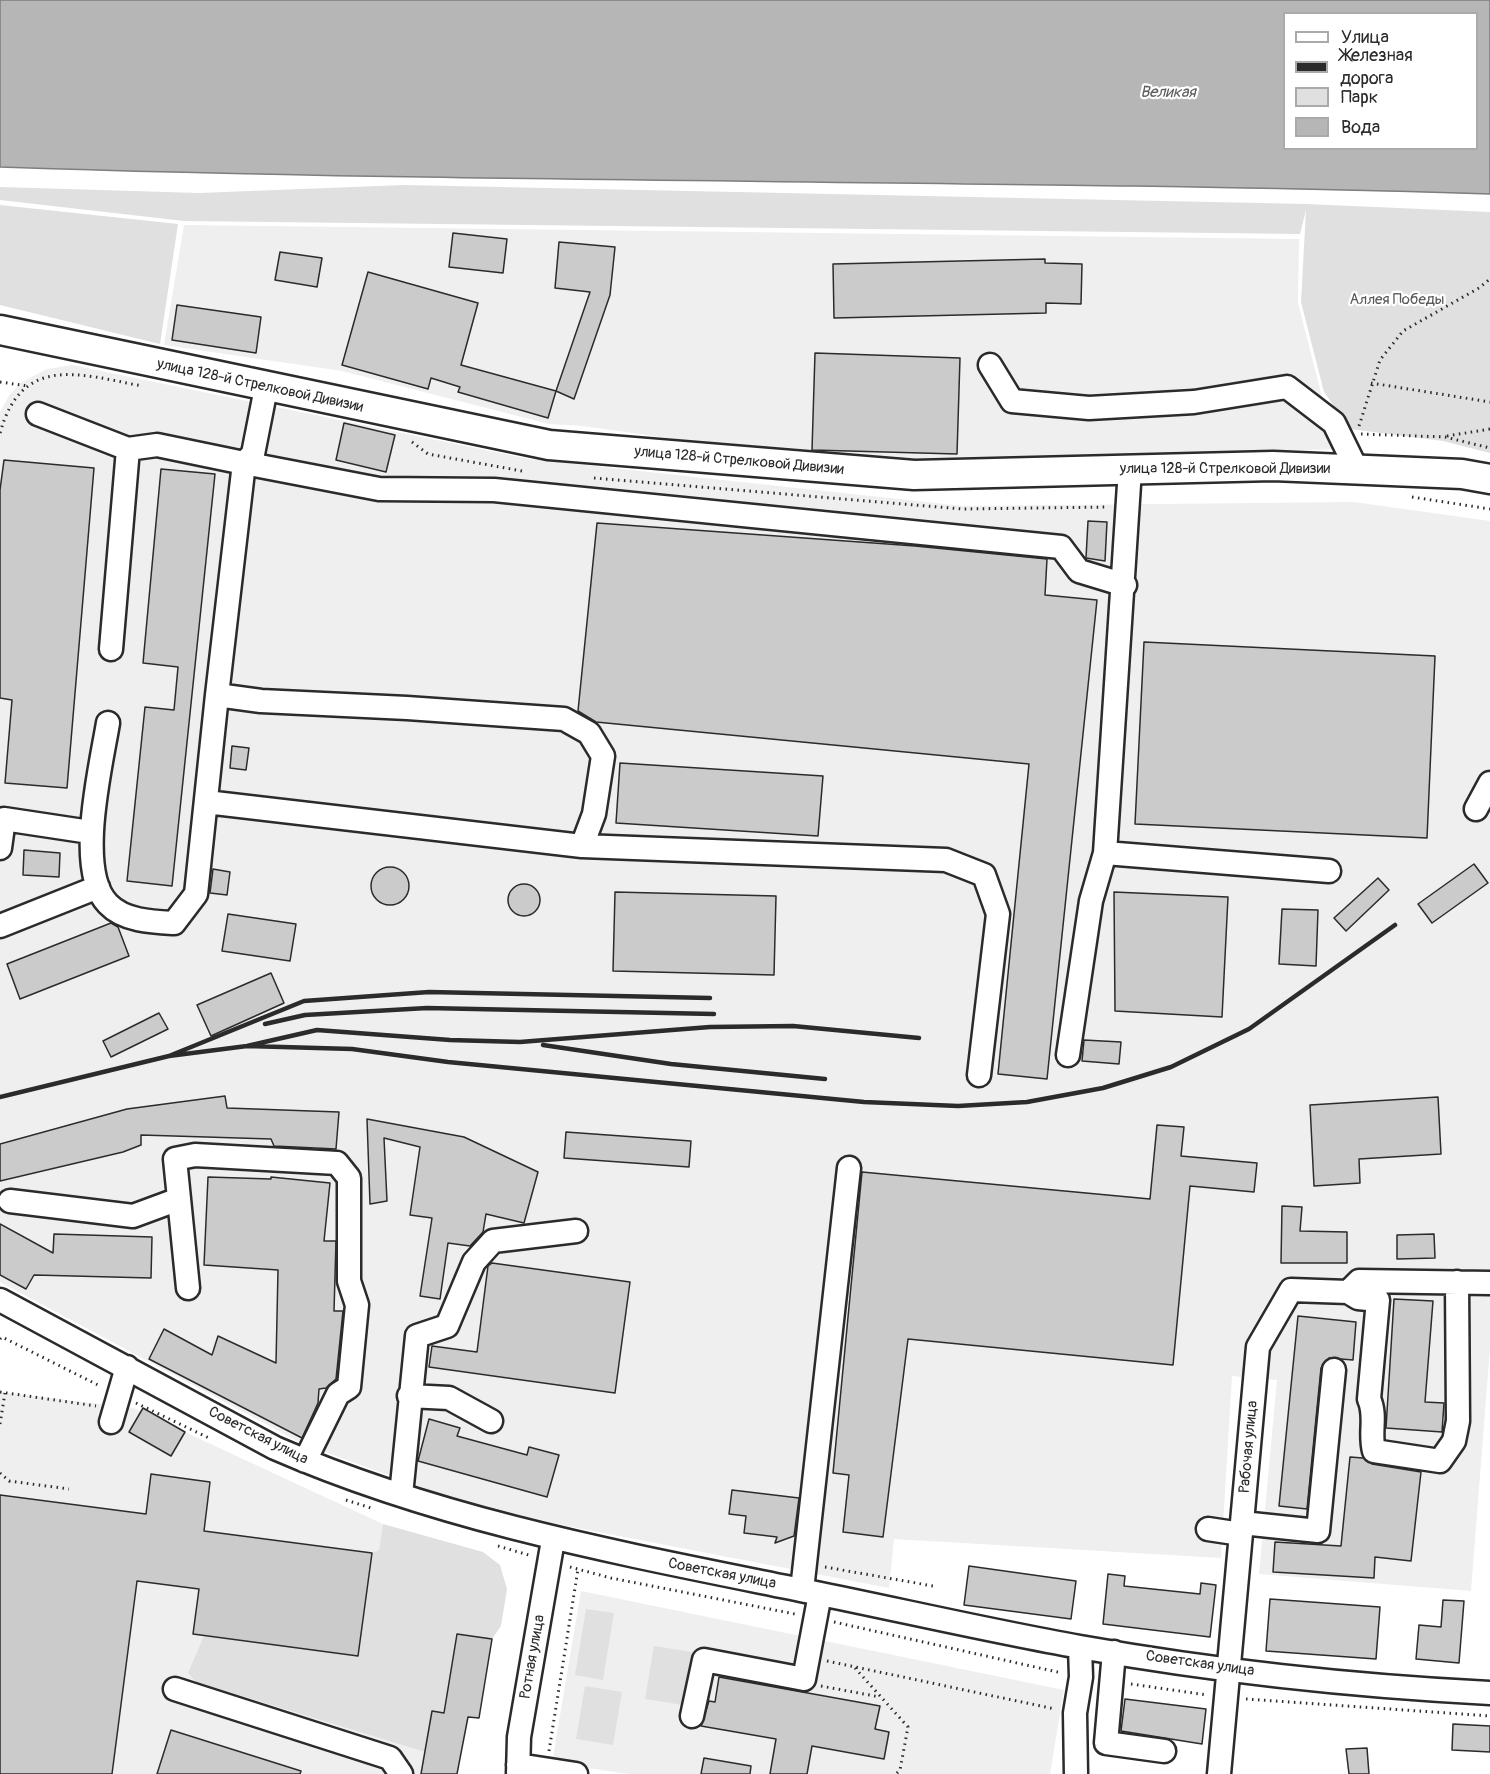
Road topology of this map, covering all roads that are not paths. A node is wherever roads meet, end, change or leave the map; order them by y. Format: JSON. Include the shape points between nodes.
{"nodes":[{"id":1,"x":0,"y":330,"type":"edge"},
{"id":2,"x":990,"y":364,"type":"dead end"},
{"id":3,"x":266,"y":388,"type":"junction"},
{"id":4,"x":39,"y":414,"type":"dead end"},
{"id":5,"x":128,"y":449,"type":"junction"},
{"id":6,"x":244,"y":463,"type":"junction"},
{"id":7,"x":1356,"y":468,"type":"junction"},
{"id":8,"x":1130,"y":469,"type":"junction"},
{"id":9,"x":1490,"y":480,"type":"edge"},
{"id":10,"x":1125,"y":585,"type":"junction"},
{"id":11,"x":111,"y":649,"type":"dead end"},
{"id":12,"x":217,"y":695,"type":"junction"},
{"id":13,"x":108,"y":723,"type":"dead end"},
{"id":14,"x":1490,"y":783,"type":"edge"},
{"id":15,"x":206,"y":802,"type":"junction"},
{"id":16,"x":1476,"y":809,"type":"dead end"},
{"id":17,"x":90,"y":832,"type":"junction"},
{"id":18,"x":582,"y":846,"type":"junction"},
{"id":19,"x":0,"y":848,"type":"edge"},
{"id":20,"x":1105,"y":853,"type":"junction"},
{"id":21,"x":1329,"y":871,"type":"dead end"},
{"id":22,"x":98,"y":887,"type":"junction"},
{"id":23,"x":0,"y":926,"type":"edge"},
{"id":24,"x":1068,"y":1054,"type":"dead end"},
{"id":25,"x":979,"y":1075,"type":"dead end"},
{"id":26,"x":849,"y":1168,"type":"dead end"},
{"id":27,"x":179,"y":1199,"type":"junction"},
{"id":28,"x":10,"y":1201,"type":"dead end"},
{"id":29,"x":576,"y":1231,"type":"dead end"},
{"id":30,"x":1457,"y":1282,"type":"junction"},
{"id":31,"x":1490,"y":1283,"type":"edge"},
{"id":32,"x":188,"y":1288,"type":"dead end"},
{"id":33,"x":1348,"y":1292,"type":"junction"},
{"id":34,"x":0,"y":1300,"type":"edge"},
{"id":35,"x":127,"y":1367,"type":"junction"},
{"id":36,"x":1334,"y":1370,"type":"dead end"},
{"id":37,"x":409,"y":1396,"type":"junction"},
{"id":38,"x":113,"y":1415,"type":"road end"},
{"id":39,"x":491,"y":1421,"type":"dead end"},
{"id":40,"x":306,"y":1461,"type":"junction"},
{"id":41,"x":401,"y":1495,"type":"junction"},
{"id":42,"x":1242,"y":1528,"type":"junction"},
{"id":43,"x":1208,"y":1529,"type":"dead end"},
{"id":44,"x":553,"y":1539,"type":"junction"},
{"id":45,"x":811,"y":1592,"type":"junction"},
{"id":46,"x":1080,"y":1647,"type":"junction"},
{"id":47,"x":1114,"y":1652,"type":"junction"},
{"id":48,"x":1229,"y":1669,"type":"junction"},
{"id":49,"x":175,"y":1689,"type":"dead end"},
{"id":50,"x":1490,"y":1693,"type":"edge"},
{"id":51,"x":692,"y":1716,"type":"dead end"},
{"id":52,"x":1164,"y":1751,"type":"dead end"},
{"id":53,"x":518,"y":1770,"type":"edge"},
{"id":54,"x":401,"y":1774,"type":"edge"},
{"id":55,"x":576,"y":1774,"type":"edge"},
{"id":56,"x":1076,"y":1774,"type":"edge"},
{"id":57,"x":1219,"y":1774,"type":"edge"}],
"edges":[{"from":1,"to":3,"type":"main road","name":"улица 128-й Стрелковой Дивизии"},
{"from":2,"to":7,"type":"street","via":[[1012,401],[1089,408],[1194,402],[1287,387],[1334,423]]},
{"from":3,"to":6,"type":"street","via":[[253,454]]},
{"from":3,"to":8,"type":"main road","name":"улица 128-й Стрелковой Дивизии","via":[[549,445],[914,475]]},
{"from":4,"to":5,"type":"street"},
{"from":5,"to":6,"type":"street","via":[[157,445]]},
{"from":5,"to":11,"type":"street"},
{"from":6,"to":10,"type":"street","via":[[379,489],[494,490],[1061,547],[1079,571]]},
{"from":6,"to":12,"type":"street"},
{"from":7,"to":8,"type":"main road","name":"улица 128-й Стрелковой Дивизии"},
{"from":7,"to":9,"type":"main road","name":"улица 128-й Стрелковой Дивизии","via":[[1462,474]]},
{"from":8,"to":10,"type":"street"},
{"from":10,"to":20,"type":"street"},
{"from":12,"to":15,"type":"street"},
{"from":12,"to":18,"type":"street","via":[[564,719],[589,733],[603,756],[594,814]]},
{"from":13,"to":17,"type":"street"},
{"from":14,"to":16,"type":"street"},
{"from":15,"to":18,"type":"street"},
{"from":15,"to":22,"type":"street","via":[[196,894],[174,923],[141,921],[108,905]]},
{"from":17,"to":19,"type":"street","via":[[4,819]]},
{"from":17,"to":22,"type":"street"},
{"from":18,"to":25,"type":"street","via":[[946,860],[984,875],[998,914]]},
{"from":20,"to":21,"type":"street"},
{"from":20,"to":24,"type":"street","via":[[1090,901]]},
{"from":22,"to":23,"type":"street"},
{"from":26,"to":45,"type":"street","via":[[806,1563]]},
{"from":27,"to":28,"type":"street","via":[[133,1216]]},
{"from":27,"to":32,"type":"street"},
{"from":27,"to":40,"type":"street","via":[[175,1159],[195,1155],[337,1163],[349,1178],[349,1281],[357,1305],[349,1387],[338,1394]]},
{"from":29,"to":37,"type":"street","via":[[494,1241],[474,1262],[447,1326],[417,1336]]},
{"from":30,"to":31,"type":"street"},
{"from":30,"to":33,"type":"street","via":[[1359,1281]]},
{"from":30,"to":33,"type":"street","via":[[1458,1421],[1454,1441],[1440,1461],[1374,1451],[1374,1408],[1369,1399],[1378,1300],[1358,1298]]},
{"from":33,"to":42,"type":"street","name":"Рабочая улица","via":[[1291,1290],[1258,1347]]},
{"from":34,"to":35,"type":"street","name":"Советская улица"},
{"from":35,"to":38,"type":"street"},
{"from":35,"to":40,"type":"street","name":"Советская улица"},
{"from":36,"to":42,"type":"street","via":[[1318,1531]]},
{"from":37,"to":39,"type":"street","via":[[449,1398]]},
{"from":37,"to":41,"type":"street"},
{"from":40,"to":41,"type":"street","name":"Советская улица"},
{"from":41,"to":44,"type":"street","name":"Советская улица"},
{"from":42,"to":43,"type":"street"},
{"from":42,"to":48,"type":"street","name":"Рабочая улица"},
{"from":44,"to":45,"type":"street","name":"Советская улица"},
{"from":44,"to":53,"type":"street","name":"Ротная улица","via":[[519,1737]]},
{"from":45,"to":46,"type":"street","name":"Советская улица"},
{"from":45,"to":51,"type":"street","via":[[805,1667],[704,1660]]},
{"from":46,"to":47,"type":"street","name":"Советская улица"},
{"from":46,"to":56,"type":"street"},
{"from":47,"to":48,"type":"street","name":"Советская улица"},
{"from":47,"to":52,"type":"street","via":[[1106,1743]]},
{"from":48,"to":50,"type":"street","name":"Советская улица","via":[[1402,1688]]},
{"from":48,"to":57,"type":"street","name":"Рабочая улица"},
{"from":49,"to":54,"type":"street","via":[[390,1758]]},
{"from":53,"to":55,"type":"street"}]}
